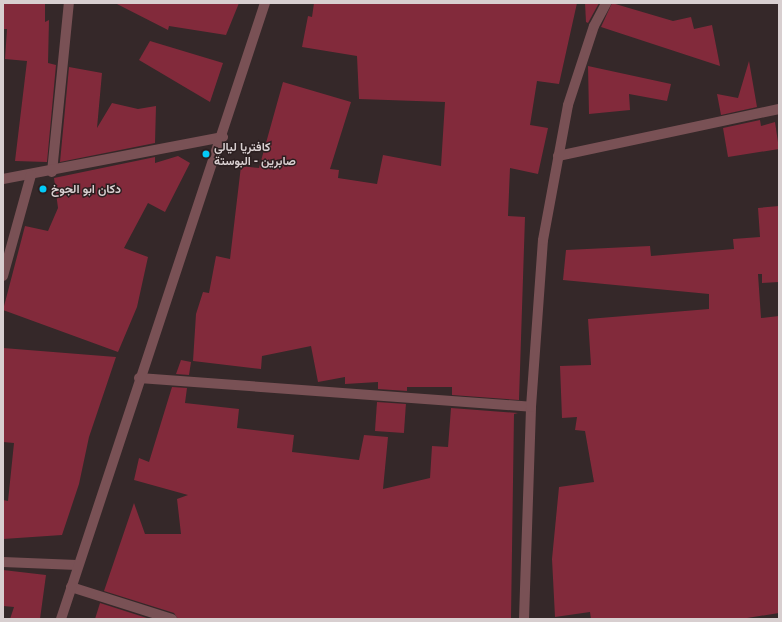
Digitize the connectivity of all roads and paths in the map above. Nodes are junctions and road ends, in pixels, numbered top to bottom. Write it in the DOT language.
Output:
graph roads {
  1 [pos="69,3"];
  2 [pos="266,3"];
  3 [pos="606,3"];
  4 [pos="779,109"];
  5 [pos="223,137"];
  6 [pos="558,156"];
  7 [pos="52,172"];
  8 [pos="32,175"];
  9 [pos="3,179"];
  10 [pos="3,276"];
  11 [pos="139,378"];
  12 [pos="531,407"];
  13 [pos="3,562"];
  14 [pos="77,566"];
  15 [pos="71,587"];
  16 [pos="61,619"];
  17 [pos="172,619"];
  18 [pos="524,619"];
  1 -- 7 [label="street"];
  2 -- 5 [label="street"];
  3 -- 6 [label="street"];
  4 -- 6 [label="street"];
  5 -- 7 [label="street"];
  5 -- 11 [label="street"];
  6 -- 12 [label="street"];
  7 -- 8 [label="street"];
  8 -- 9 [label="street"];
  8 -- 10 [label="street"];
  11 -- 12 [label="street"];
  11 -- 14 [label="street"];
  12 -- 18 [label="street"];
  13 -- 14 [label="street"];
  14 -- 15 [label="street"];
  15 -- 16 [label="street"];
  15 -- 17 [label="street"];
}
